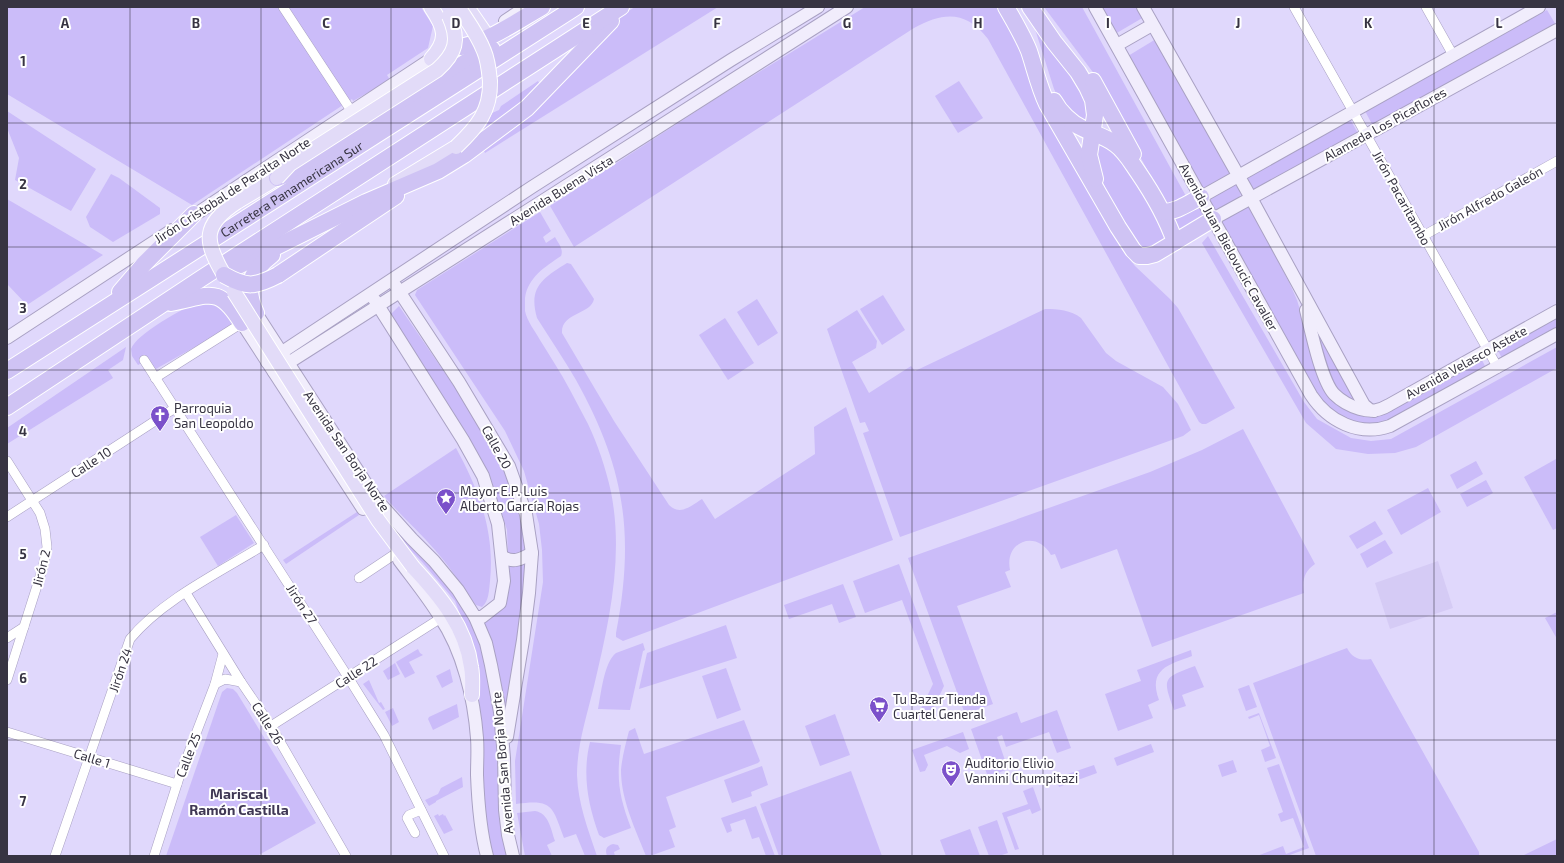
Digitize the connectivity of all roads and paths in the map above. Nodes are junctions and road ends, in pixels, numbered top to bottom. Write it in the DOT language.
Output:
graph roads {
  1 [pos="283,7"];
  2 [pos="431,7"];
  3 [pos="526,7"];
  4 [pos="542,7"];
  5 [pos="576,7"];
  6 [pos="622,7"];
  7 [pos="818,7"];
  8 [pos="847,7"];
  9 [pos="1006,7"];
  10 [pos="1017,7"];
  11 [pos="1030,7"];
  12 [pos="1040,7"];
  13 [pos="1095,7"];
  14 [pos="1143,7"];
  15 [pos="1294,7"];
  16 [pos="1426,7"];
  17 [pos="1539,7"];
  18 [pos="456,9"];
  19 [pos="1152,25"];
  20 [pos="541,28"];
  21 [pos="1557,30"];
  22 [pos="485,33"];
  23 [pos="775,33"];
  24 [pos="1117,45"];
  25 [pos="461,47"];
  26 [pos="783,48"];
  27 [pos="1454,55"];
  28 [pos="431,59"];
  29 [pos="1353,111"];
  30 [pos="352,112"];
  31 [pos="1093,132"];
  32 [pos="1366,135"];
  33 [pos="1557,161"];
  34 [pos="427,175"];
  35 [pos="1238,176"];
  36 [pos="277,178"];
  37 [pos="1201,196"];
  38 [pos="1154,197"];
  39 [pos="1251,198"];
  40 [pos="366,202"];
  41 [pos="1163,212"];
  42 [pos="194,214"];
  43 [pos="1214,219"];
  44 [pos="1118,227"];
  45 [pos="1423,236"];
  46 [pos="294,238"];
  47 [pos="1174,242"];
  48 [pos="224,275"];
  49 [pos="202,278"];
  50 [pos="391,279"];
  51 [pos="1301,291"];
  52 [pos="399,292"];
  53 [pos="370,293"];
  54 [pos="110,304"];
  55 [pos="163,304"];
  56 [pos="378,306"];
  57 [pos="1557,311"];
  58 [pos="256,313"];
  59 [pos="242,323"];
  60 [pos="1557,334"];
  61 [pos="7,338"];
  62 [pos="1488,349"];
  63 [pos="281,353"];
  64 [pos="144,360"];
  65 [pos="267,362"];
  66 [pos="288,363"];
  67 [pos="1498,368"];
  68 [pos="7,371"];
  69 [pos="274,372"];
  70 [pos="156,378"];
  71 [pos="7,407"];
  72 [pos="175,408"];
  73 [pos="1374,411"];
  74 [pos="1402,420"];
  75 [pos="7,462"];
  76 [pos="32,501"];
  77 [pos="7,517"];
  78 [pos="264,545"];
  79 [pos="532,553"];
  80 [pos="395,554"];
  81 [pos="502,556"];
  82 [pos="360,578"];
  83 [pos="186,593"];
  84 [pos="475,617"];
  85 [pos="441,618"];
  86 [pos="24,627"];
  87 [pos="7,638"];
  88 [pos="223,654"];
  89 [pos="7,665"];
  90 [pos="348,677"];
  91 [pos="8,678"];
  92 [pos="241,682"];
  93 [pos="215,684"];
  94 [pos="472,695"];
  95 [pos="271,726"];
  96 [pos="7,732"];
  97 [pos="90,757"];
  98 [pos="504,758"];
  99 [pos="477,775"];
  100 [pos="177,784"];
  101 [pos="421,810"];
  102 [pos="415,833"];
  103 [pos="55,856"];
  104 [pos="154,856"];
  105 [pos="346,856"];
  106 [pos="444,856"];
  107 [pos="480,856"];
  108 [pos="487,856"];
  109 [pos="513,856"];
  1 -- 30 [label="street"];
  2 -- 28 [label="main road"];
  3 -- 22 [label="main road, Jirón Cristobal de Peralta Norte"];
  4 -- 25 [label="highway"];
  5 -- 20 [label="highway, Carretera Panamericana Sur"];
  6 -- 34 [label="highway"];
  6 -- 49 [label="highway, Carretera Panamericana Sur"];
  7 -- 23 [label="main road, Avenida Buena Vista"];
  8 -- 26 [label="main road, Avenida Buena Vista"];
  9 -- 44 [label="highway"];
  10 -- 31 [label="highway"];
  11 -- 31 [label="highway"];
  12 -- 38 [label="highway"];
  13 -- 24 [label="main road, Avenida Juan Bielovucic Cavalier"];
  14 -- 19 [label="main road"];
  15 -- 29 [label="street, Jirón Pacaritambo"];
  16 -- 27 [label="street"];
  17 -- 27 [label="main road, Alameda Los Picaflores"];
  18 -- 22 [label="main road"];
  18 -- 36 [label="main road, bridge"];
  18 -- 40 [label="main road, bridge"];
  19 -- 24 [label="main road"];
  19 -- 35 [label="main road"];
  20 -- 36 [label="highway"];
  20 -- 54 [label="highway, Carretera Panamericana Sur"];
  21 -- 32 [label="main road, Alameda Los Picaflores"];
  22 -- 25 [label="main road, Jirón Cristobal de Peralta Norte"];
  23 -- 26 [label="main road"];
  23 -- 50 [label="main road, Avenida Buena Vista"];
  24 -- 37 [label="main road, Avenida Juan Bielovucic Cavalier"];
  25 -- 28 [label="main road, Jirón Cristobal de Peralta Norte"];
  26 -- 52 [label="main road, Avenida Buena Vista"];
  27 -- 29 [label="main road, Alameda Los Picaflores"];
  28 -- 30 [label="main road, Jirón Cristobal de Peralta Norte"];
  29 -- 32 [label="street, Jirón Pacaritambo"];
  29 -- 35 [label="main road, Alameda Los Picaflores"];
  30 -- 42 [label="main road, Jirón Cristobal de Peralta Norte"];
  31 -- 38 [label="highway"];
  31 -- 44 [label="highway"];
  32 -- 39 [label="main road, Alameda Los Picaflores"];
  32 -- 45 [label="street, Jirón Pacaritambo"];
  33 -- 45 [label="street, Jirón Alfredo Galeón"];
  34 -- 40 [label="highway"];
  34 -- 48 [label="highway, bridge"];
  35 -- 37 [label="main road, Alameda Los Picaflores"];
  35 -- 39 [label="main road"];
  36 -- 48 [label="main road, bridge"];
  37 -- 41 [label="highway"];
  37 -- 43 [label="main road, Avenida Juan Bielovucic Cavalier"];
  38 -- 41 [label="highway"];
  39 -- 43 [label="main road, Alameda Los Picaflores"];
  39 -- 51 [label="main road"];
  40 -- 46 [label="highway"];
  41 -- 47 [label="highway"];
  42 -- 54 [label="highway"];
  42 -- 61 [label="main road, Jirón Cristobal de Peralta Norte"];
  43 -- 47 [label="highway"];
  43 -- 74 [label="main road, Avenida Juan Bielovucic Cavalier"];
  44 -- 47 [label="highway"];
  45 -- 62 [label="street, Jirón Pacaritambo"];
  46 -- 49 [label="highway"];
  46 -- 58 [label="highway"];
  48 -- 94 [label="main road, bridge"];
  49 -- 55 [label="highway, Carretera Panamericana Sur"];
  50 -- 52 [label="main road, Calle 20"];
  50 -- 53 [label="main road, Avenida Buena Vista"];
  51 -- 73 [label="main road"];
  51 -- 73 [label="main road"];
  52 -- 56 [label="main road, Avenida Buena Vista"];
  52 -- 79 [label="main road, Calle 20"];
  53 -- 56 [label="main road, Calle 20"];
  53 -- 63 [label="main road, Avenida Buena Vista"];
  54 -- 68 [label="highway, Carretera Panamericana Sur"];
  55 -- 59 [label="highway"];
  55 -- 71 [label="highway, Carretera Panamericana Sur"];
  56 -- 66 [label="main road, Avenida Buena Vista"];
  56 -- 81 [label="main road, Calle 20"];
  57 -- 62 [label="main road, Avenida Velasco Astete"];
  58 -- 63 [label="main road, Avenida San Borja Norte"];
  59 -- 65 [label="main road, Avenida San Borja Norte"];
  59 -- 70 [label="street"];
  60 -- 67 [label="main road, Avenida Velasco Astete"];
  62 -- 67 [label="street, Jirón Pacaritambo"];
  62 -- 73 [label="main road, Avenida Velasco Astete"];
  63 -- 65 [label="main road, Avenida Buena Vista"];
  63 -- 66 [label="main road, Avenida San Borja Norte"];
  64 -- 70 [label="street, Jirón 27"];
  65 -- 69 [label="main road, Avenida San Borja Norte"];
  66 -- 69 [label="main road, Avenida Buena Vista"];
  66 -- 84 [label="main road, Avenida San Borja Norte"];
  67 -- 74 [label="main road, Avenida Velasco Astete"];
  69 -- 80 [label="main road, Avenida San Borja Norte"];
  70 -- 72 [label="street, Jirón 27"];
  72 -- 76 [label="street, Calle 10"];
  72 -- 78 [label="street, Jirón 27"];
  75 -- 76 [label="street, Jirón 2"];
  76 -- 77 [label="street, Calle 10"];
  76 -- 86 [label="street, Jirón 2"];
  78 -- 83 [label="street, Jirón 24"];
  78 -- 90 [label="street, Jirón 27"];
  79 -- 81 [label="main road"];
  79 -- 98 [label="main road, Calle 20"];
  80 -- 82 [label="street"];
  80 -- 85 [label="main road, Avenida San Borja Norte"];
  81 -- 84 [label="main road, Calle 20"];
  83 -- 88 [label="street, Calle 26"];
  83 -- 97 [label="street, Jirón 24"];
  84 -- 98 [label="main road, Avenida San Borja Norte"];
  85 -- 90 [label="street, Calle 22"];
  85 -- 94 [label="main road, Avenida San Borja Norte"];
  86 -- 87 [label="street"];
  86 -- 91 [label="street, Jirón 2"];
  88 -- 92 [label="street, Calle 26"];
  88 -- 93 [label="street, Calle 25"];
  89 -- 91 [label="street"];
  90 -- 95 [label="street, Calle 22"];
  90 -- 101 [label="street, Jirón 27"];
  92 -- 93 [label="street"];
  92 -- 95 [label="street, Calle 26"];
  93 -- 100 [label="street, Calle 25"];
  94 -- 99 [label="main road, Avenida San Borja Norte"];
  95 -- 105 [label="street, Calle 26"];
  96 -- 97 [label="street, Calle 1"];
  97 -- 100 [label="street, Calle 1"];
  97 -- 103 [label="street, Jirón 24"];
  98 -- 109 [label="main road, Avenida San Borja Norte"];
  99 -- 107 [label="main road"];
  99 -- 108 [label="main road, Avenida San Borja Norte"];
  100 -- 104 [label="street, Calle 25"];
  101 -- 102 [label="street"];
  101 -- 106 [label="street, Jirón 27"];
}
